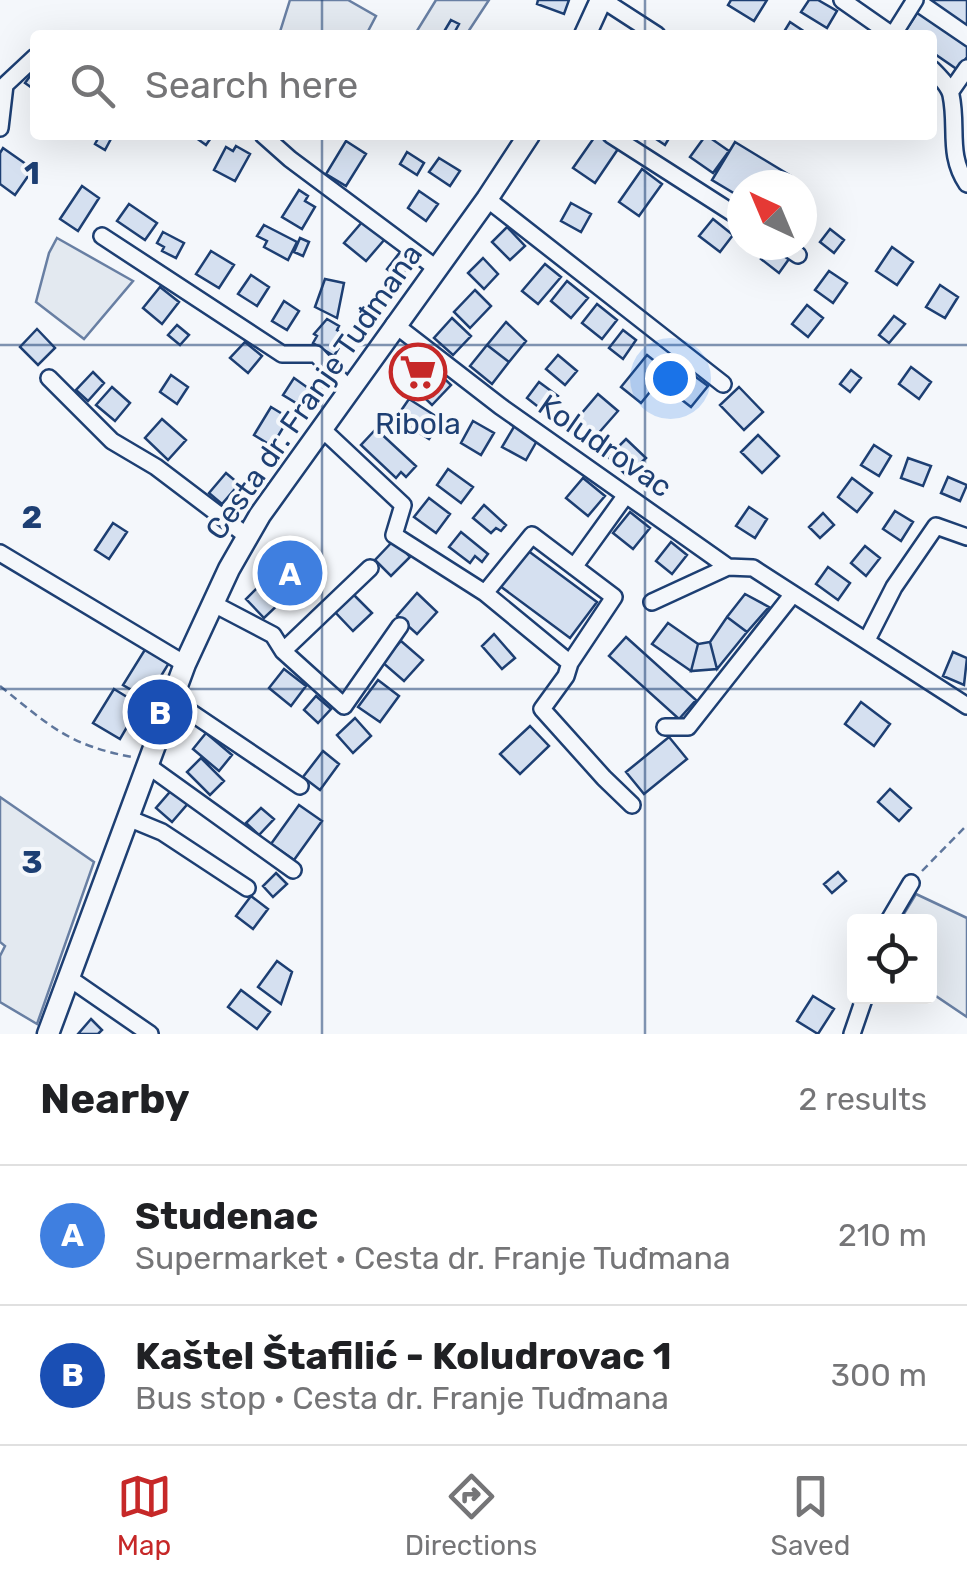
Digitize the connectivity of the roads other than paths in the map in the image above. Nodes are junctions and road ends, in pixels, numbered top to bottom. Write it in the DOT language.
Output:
graph roads {
  1 [pos="602,0"];
  2 [pos="842,0"];
  3 [pos="915,0"];
  4 [pos="587,30"];
  5 [pos="648,30"];
  6 [pos="885,30"];
  7 [pos="895,30"];
  8 [pos="30,62"];
  9 [pos="967,68"];
  10 [pos="937,75"];
  11 [pos="951,91"];
  12 [pos="0,128"];
  13 [pos="269,140"];
  14 [pos="526,140"];
  15 [pos="620,140"];
  16 [pos="967,184"];
  17 [pos="487,200"];
  18 [pos="727,209"];
  19 [pos="102,236"];
  20 [pos="436,268"];
  21 [pos="394,324"];
  22 [pos="49,378"];
  23 [pos="723,384"];
  24 [pos="349,389"];
  25 [pos="322,429"];
  26 [pos="626,495"];
  27 [pos="247,536"];
  28 [pos="967,537"];
  29 [pos="0,553"];
  30 [pos="574,566"];
  31 [pos="728,567"];
  32 [pos="370,568"];
  33 [pos="485,593"];
  34 [pos="793,594"];
  35 [pos="652,602"];
  36 [pos="212,603"];
  37 [pos="400,626"];
  38 [pos="867,640"];
  39 [pos="284,651"];
  40 [pos="570,662"];
  41 [pos="185,664"];
  42 [pos="171,698"];
  43 [pos="967,706"];
  44 [pos="665,727"];
  45 [pos="148,762"];
  46 [pos="300,786"];
  47 [pos="632,804"];
  48 [pos="128,818"];
  49 [pos="294,870"];
  50 [pos="911,883"];
  51 [pos="247,888"];
  52 [pos="893,914"];
  53 [pos="68,978"];
  54 [pos="862,1004"];
  55 [pos="48,1034"];
  56 [pos="150,1034"];
  57 [pos="852,1034"];
  1 -- 4 [label="main road"];
  1 -- 5 [label="street"];
  2 -- 6 [label="street"];
  3 -- 7 [label="street"];
  8 -- 12 [label="street"];
  9 -- 11 [label="street"];
  10 -- 11 [label="street"];
  11 -- 16 [label="street"];
  13 -- 20 [label="street"];
  14 -- 17 [label="main road, Cesta dr. Franje Tuđmana"];
  15 -- 18 [label="street"];
  17 -- 20 [label="main road, Cesta dr. Franje Tuđmana"];
  17 -- 23 [label="street"];
  19 -- 24 [label="street"];
  20 -- 21 [label="main road, Cesta dr. Franje Tuđmana"];
  21 -- 24 [label="main road, Cesta dr. Franje Tuđmana"];
  21 -- 26 [label="street, Koludrovac"];
  22 -- 27 [label="street"];
  24 -- 25 [label="main road, Cesta dr. Franje Tuđmana"];
  25 -- 27 [label="main road, Cesta dr. Franje Tuđmana"];
  25 -- 33 [label="street"];
  26 -- 30 [label="street"];
  26 -- 31 [label="street, Koludrovac"];
  27 -- 36 [label="main road, Cesta dr. Franje Tuđmana"];
  28 -- 38 [label="street"];
  29 -- 41 [label="street"];
  30 -- 33 [label="street"];
  30 -- 40 [label="street"];
  31 -- 34 [label="street, Koludrovac"];
  31 -- 35 [label="street"];
  32 -- 39 [label="street"];
  33 -- 40 [label="street"];
  34 -- 38 [label="street, Koludrovac"];
  34 -- 44 [label="street"];
  36 -- 39 [label="street"];
  36 -- 41 [label="main road, Cesta dr. Franje Tuđmana"];
  37 -- 39 [label="street"];
  38 -- 43 [label="street, Koludrovac"];
  40 -- 47 [label="street"];
  41 -- 42 [label="main road, Cesta dr. Franje Tuđmana"];
  42 -- 45 [label="main road, Cesta dr. Franje Tuđmana"];
  42 -- 46 [label="street"];
  45 -- 48 [label="main road, Cesta dr. Franje Tuđmana"];
  45 -- 49 [label="street"];
  48 -- 51 [label="street"];
  48 -- 53 [label="main road, Cesta dr. Franje Tuđmana"];
  50 -- 52 [label="street"];
  53 -- 55 [label="main road, Cesta dr. Franje Tuđmana"];
  53 -- 56 [label="street"];
  54 -- 57 [label="street"];
}
